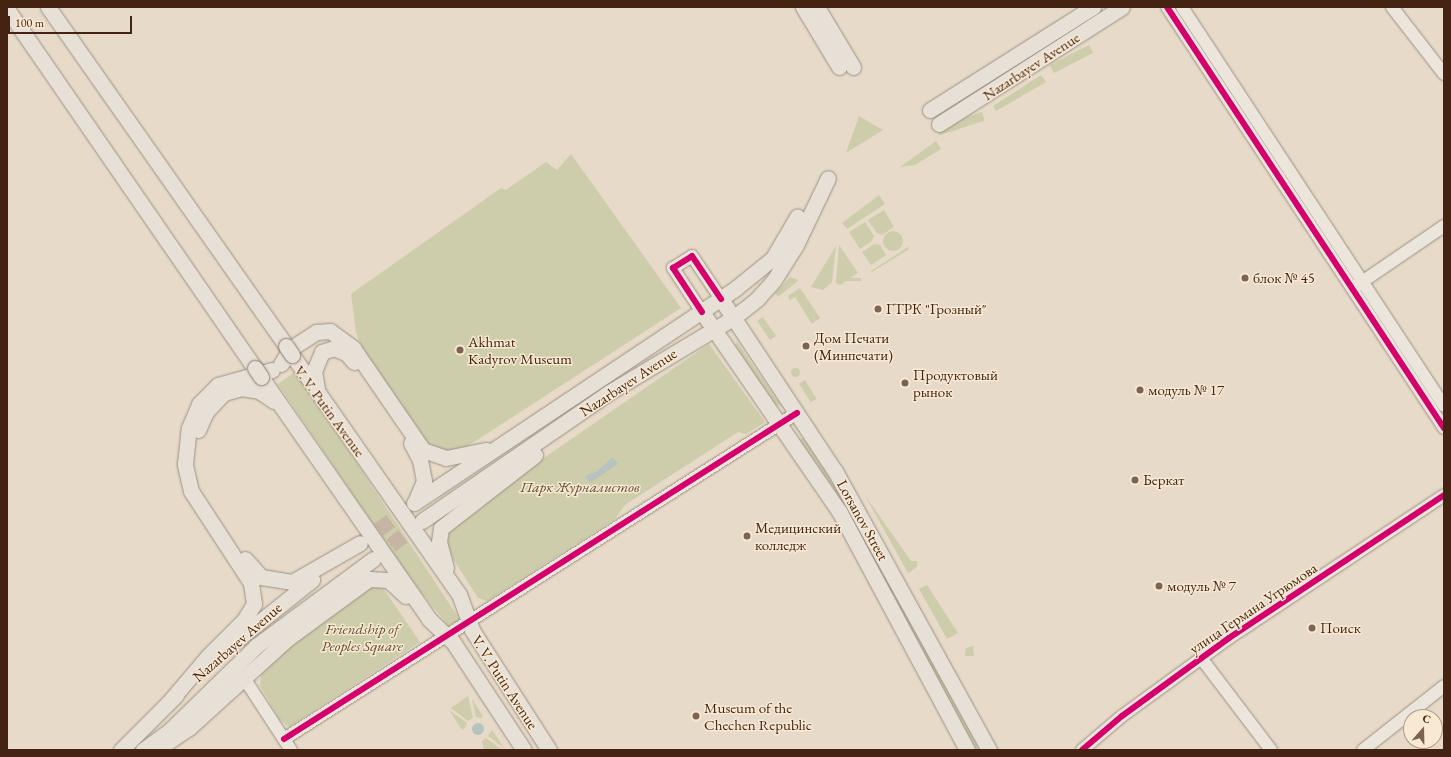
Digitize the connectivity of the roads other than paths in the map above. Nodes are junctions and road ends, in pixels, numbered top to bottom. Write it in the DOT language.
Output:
graph roads {
  1 [pos="48,7"];
  2 [pos="803,7"];
  3 [pos="817,7"];
  4 [pos="1093,7"];
  5 [pos="1122,7"];
  6 [pos="1167,7"];
  7 [pos="1182,7"];
  8 [pos="1392,7"];
  9 [pos="7,9"];
  10 [pos="1444,74"];
  11 [pos="930,110"];
  12 [pos="939,124"];
  13 [pos="828,178"];
  14 [pos="803,218"];
  15 [pos="1444,226"];
  16 [pos="1362,282"];
  17 [pos="1352,288"];
  18 [pos="721,299"];
  19 [pos="702,312"];
  20 [pos="733,318"];
  21 [pos="714,327"];
  22 [pos="276,366"];
  23 [pos="623,384"];
  24 [pos="318,393"];
  25 [pos="1444,406"];
  26 [pos="282,407"];
  27 [pos="796,412"];
  28 [pos="781,422"];
  29 [pos="1444,428"];
  30 [pos="497,447"];
  31 [pos="1444,495"];
  32 [pos="422,521"];
  33 [pos="373,559"];
  34 [pos="449,580"];
  35 [pos="429,618"];
  36 [pos="468,619"];
  37 [pos="445,635"];
  38 [pos="1201,658"];
  39 [pos="244,678"];
  40 [pos="1444,686"];
  41 [pos="169,702"];
  42 [pos="284,739"];
  43 [pos="121,750"];
  44 [pos="143,750"];
  45 [pos="156,750"];
  46 [pos="291,750"];
  47 [pos="524,750"];
  48 [pos="549,750"];
  49 [pos="967,750"];
  50 [pos="989,750"];
  51 [pos="1082,750"];
  52 [pos="1271,750"];
  53 [pos="1363,750"];
  1 -- 22 [label="main road"];
  2 -- 3 [label="main road"];
  4 -- 11 [label="main road, Nazarbayev Avenue"];
  5 -- 12 [label="main road, Nazarbayev Avenue"];
  6 -- 17 [label="street"];
  7 -- 16 [label="street"];
  8 -- 10 [label="street"];
  9 -- 22 [label="main road"];
  13 -- 14 [label="main road"];
  14 -- 18 [label="main road, Nazarbayev Avenue"];
  14 -- 20 [label="main road, Nazarbayev Avenue"];
  15 -- 16 [label="street"];
  16 -- 17 [label="street"];
  16 -- 25 [label="street"];
  17 -- 29 [label="street"];
  18 -- 19 [label="main road, Nazarbayev Avenue"];
  18 -- 19 [label="street"];
  18 -- 20 [label="main road, Lorsanov Street"];
  19 -- 21 [label="main road, Lorsanov Street"];
  19 -- 30 [label="main road, Nazarbayev Avenue"];
  20 -- 21 [label="main road, Nazarbayev Avenue"];
  20 -- 27 [label="main road, Lorsanov Street"];
  21 -- 23 [label="main road, Nazarbayev Avenue"];
  21 -- 28 [label="main road, Lorsanov Street"];
  22 -- 24 [label="main road, V. V. Putin Avenue"];
  22 -- 26 [label="main road, V. V. Putin Avenue"];
  22 -- 30 [label="main road"];
  22 -- 41 [label="main road"];
  23 -- 32 [label="main road, Nazarbayev Avenue"];
  23 -- 34 [label="main road"];
  24 -- 30 [label="main road, Nazarbayev Avenue"];
  24 -- 34 [label="main road, V. V. Putin Avenue"];
  26 -- 35 [label="main road, V. V. Putin Avenue"];
  26 -- 41 [label="main road, Nazarbayev Avenue"];
  27 -- 28 [label="street"];
  27 -- 50 [label="main road, Lorsanov Street"];
  28 -- 36 [label="street"];
  28 -- 49 [label="main road, Lorsanov Street"];
  31 -- 38 [label="street, улица Германа Угрюмова"];
  33 -- 44 [label="main road, Nazarbayev Avenue"];
  34 -- 36 [label="main road, V. V. Putin Avenue"];
  35 -- 37 [label="main road, V. V. Putin Avenue"];
  35 -- 39 [label="main road"];
  36 -- 37 [label="street"];
  36 -- 48 [label="main road, V. V. Putin Avenue"];
  37 -- 42 [label="street"];
  37 -- 47 [label="main road, V. V. Putin Avenue"];
  38 -- 51 [label="street, улица Германа Угрюмова"];
  38 -- 52 [label="street"];
  39 -- 42 [label="street"];
  39 -- 45 [label="main road"];
  40 -- 53 [label="street"];
  41 -- 43 [label="main road, Nazarbayev Avenue"];
  42 -- 46 [label="street"];
}
